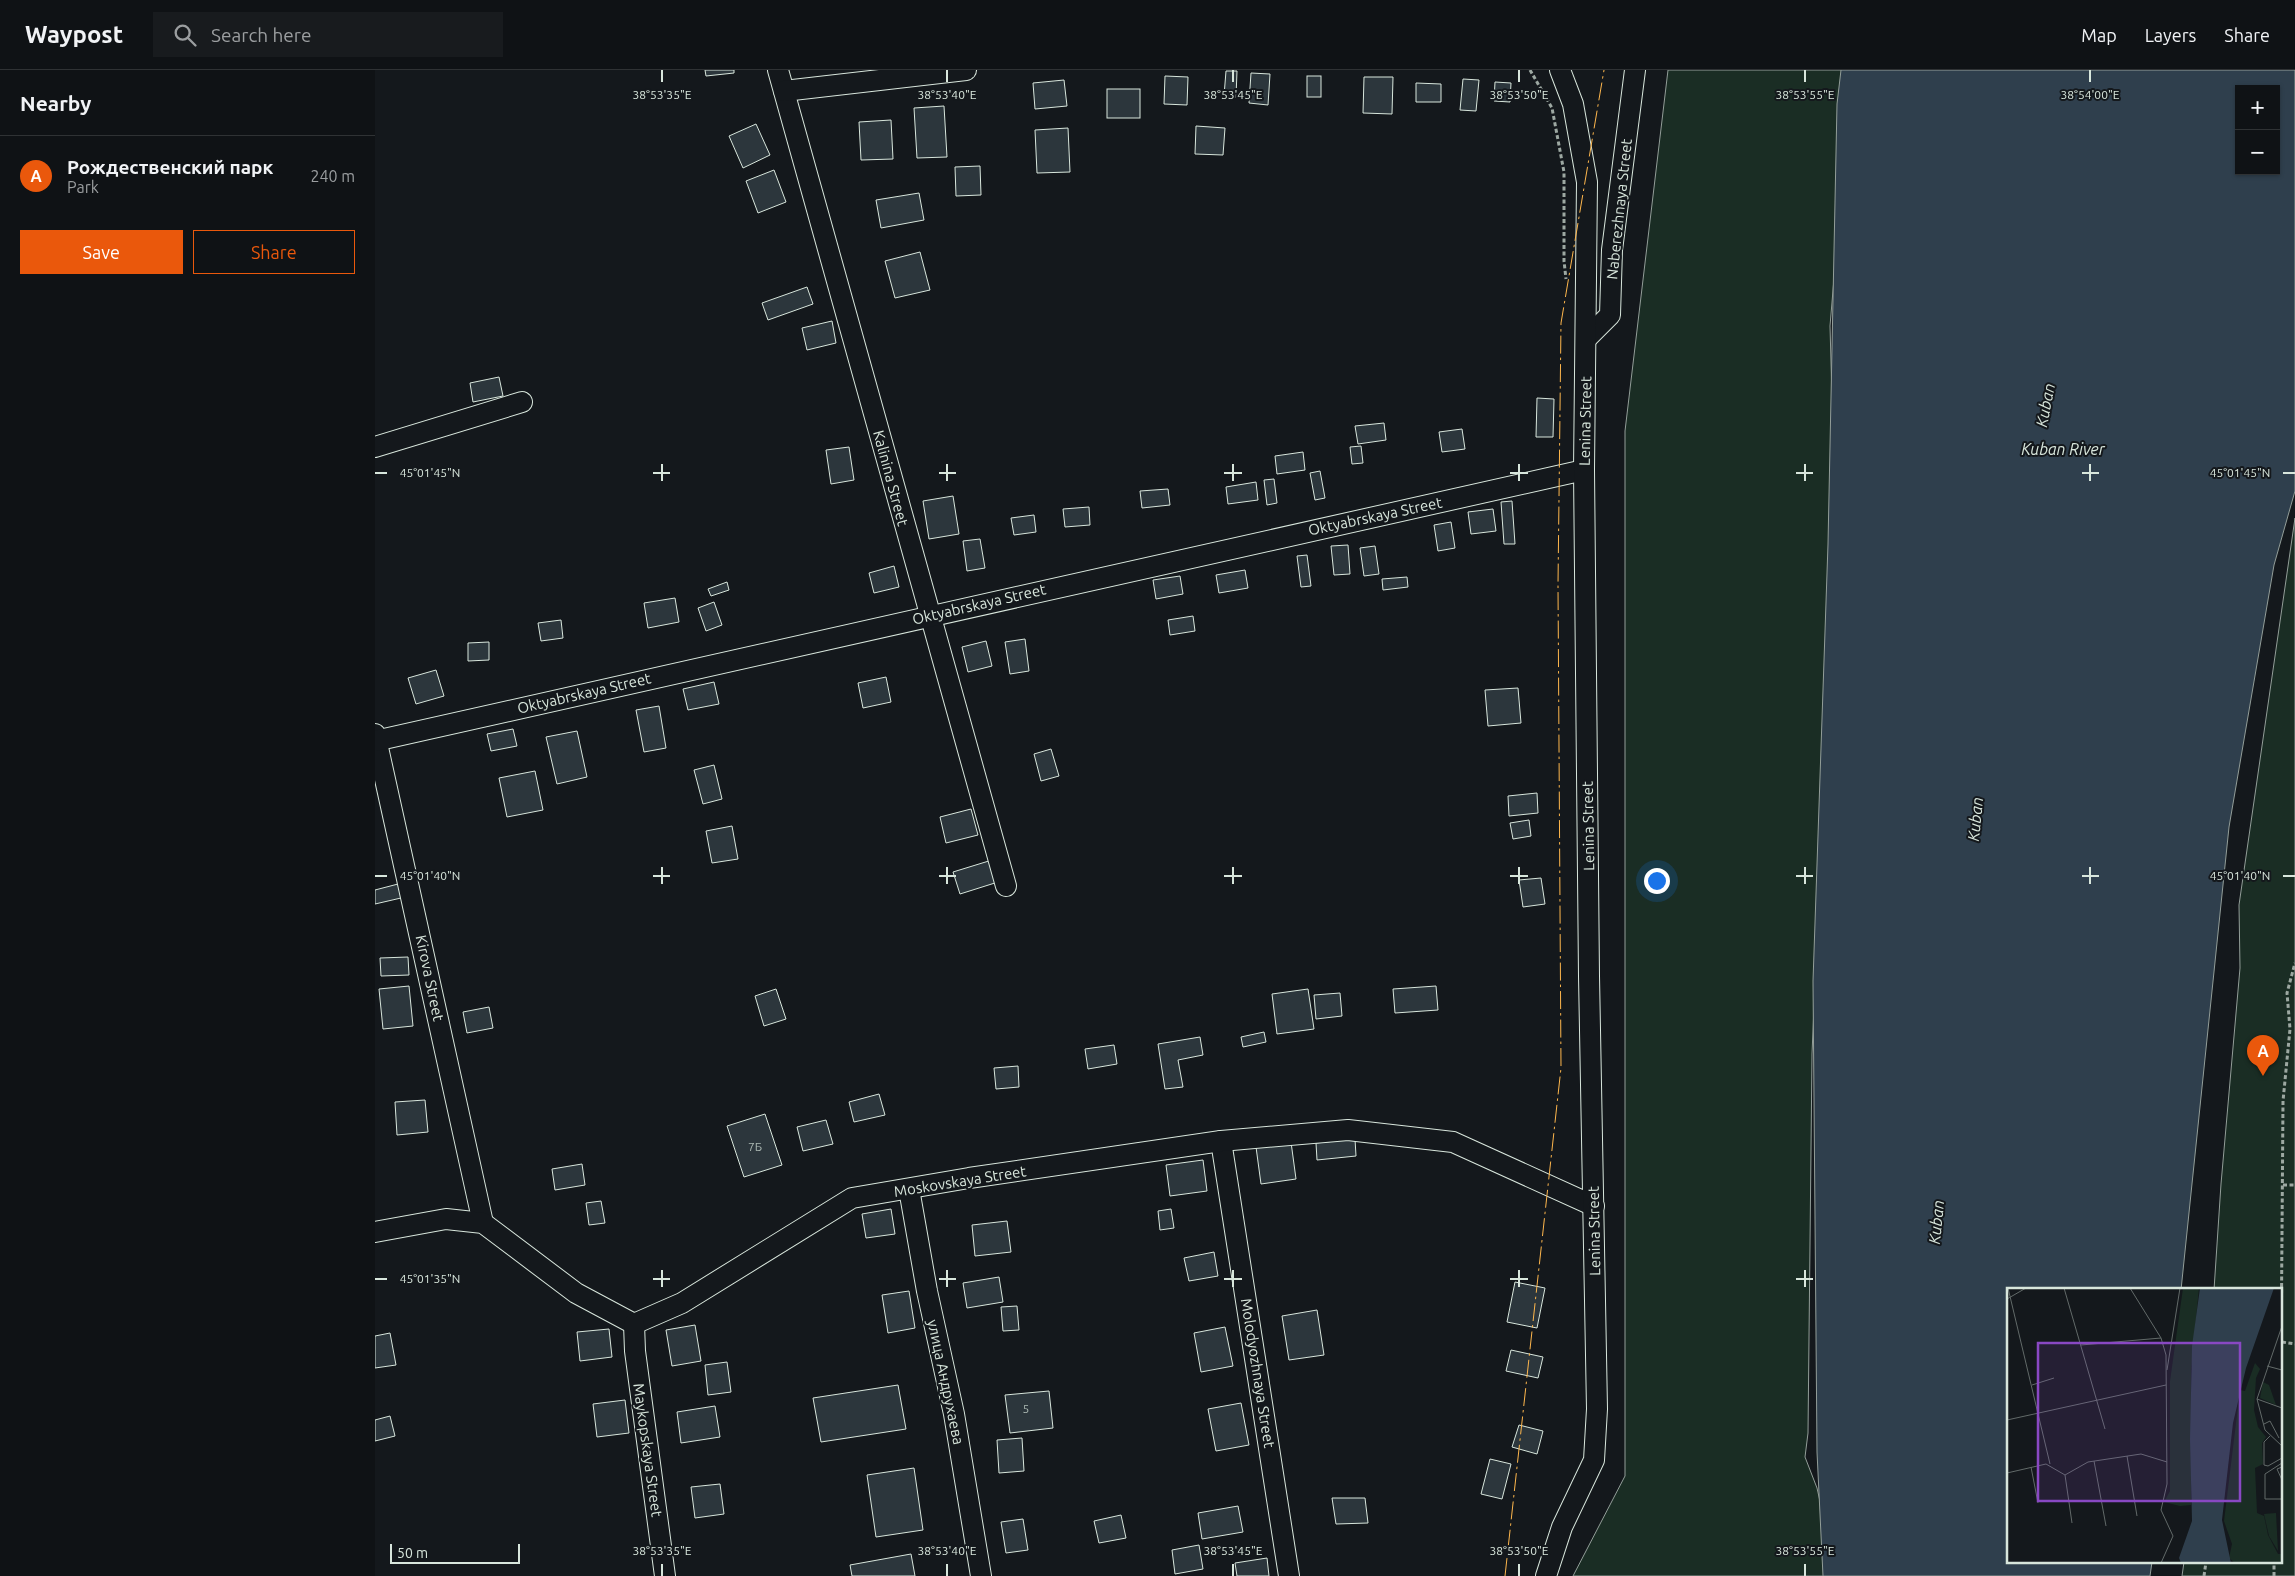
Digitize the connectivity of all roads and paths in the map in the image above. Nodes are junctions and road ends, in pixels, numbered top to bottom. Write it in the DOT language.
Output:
graph roads {
  1 [pos="777,70"];
  2 [pos="966,70"];
  3 [pos="1530,70"];
  4 [pos="1560,70"];
  5 [pos="1635,70"];
  6 [pos="784,91"];
  7 [pos="1566,280"];
  8 [pos="1586,339"];
  9 [pos="522,402"];
  10 [pos="375,447"];
  11 [pos="1584,470"];
  12 [pos="929,615"];
  13 [pos="375,738"];
  14 [pos="1006,886"];
  15 [pos="2295,963"];
  16 [pos="1221,1141"];
  17 [pos="2283,1185"];
  18 [pos="2295,1185"];
  19 [pos="909,1189"];
  20 [pos="1594,1206"];
  21 [pos="483,1223"];
  22 [pos="375,1232"];
  23 [pos="2282,1288"];
  24 [pos="634,1324"];
  25 [pos="665,1576"];
  26 [pos="981,1576"];
  27 [pos="1289,1576"];
  28 [pos="1546,1576"];
  1 -- 6 [label="street, Kalinina Street"];
  2 -- 6 [label="street"];
  3 -- 7 [label="path"];
  4 -- 8 [label="street, Lenina Street"];
  5 -- 8 [label="street, Naberezhnaya Street"];
  6 -- 12 [label="street, Kalinina Street"];
  8 -- 11 [label="street, Lenina Street"];
  9 -- 10 [label="street"];
  11 -- 12 [label="street, Oktyabrskaya Street"];
  11 -- 20 [label="street, Lenina Street"];
  12 -- 13 [label="street, Oktyabrskaya Street"];
  12 -- 14 [label="street, Kalinina Street"];
  13 -- 21 [label="street, Kirova Street"];
  15 -- 17 [label="path"];
  16 -- 19 [label="street, Moskovskaya Street"];
  16 -- 20 [label="street, Moskovskaya Street"];
  16 -- 27 [label="street, Molodyozhnaya Street"];
  17 -- 18 [label="path"];
  17 -- 23 [label="path"];
  19 -- 24 [label="street, Moskovskaya Street"];
  19 -- 26 [label="street, улица Андрухаева"];
  20 -- 28 [label="street, Lenina Street"];
  21 -- 22 [label="street"];
  21 -- 24 [label="street"];
  24 -- 25 [label="street, Maykopskaya Street"];
}
